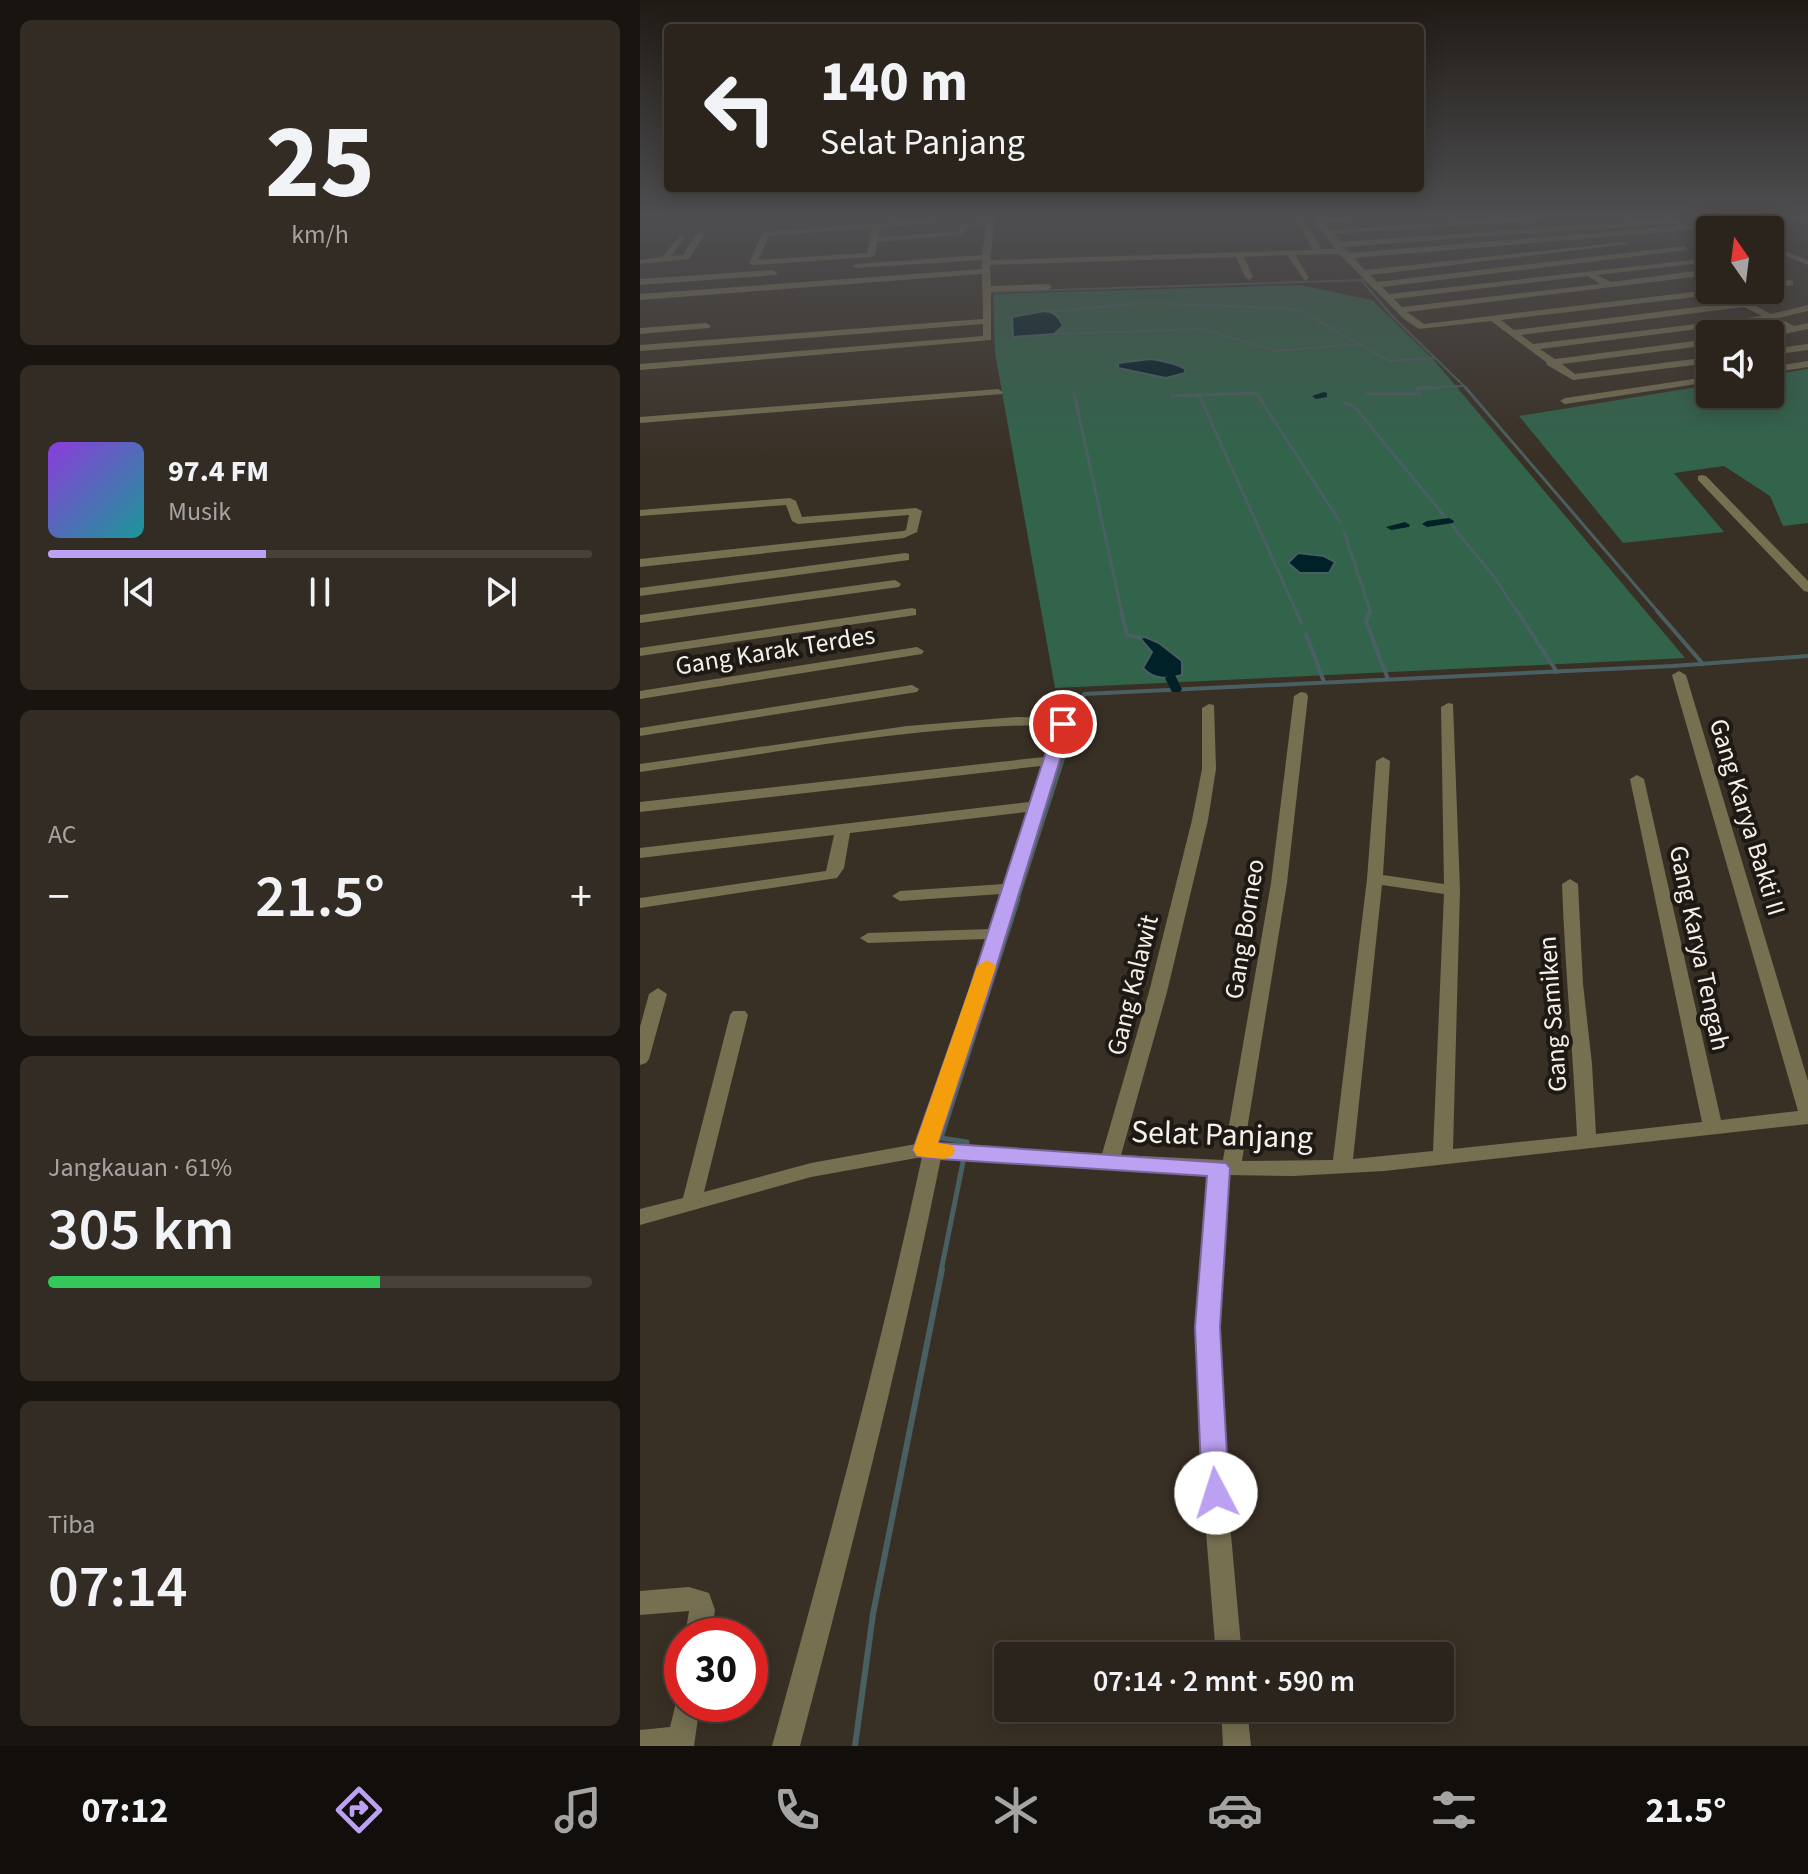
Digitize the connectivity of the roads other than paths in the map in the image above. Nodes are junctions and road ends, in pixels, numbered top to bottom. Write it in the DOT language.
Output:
graph roads {
  1 [pos="986,296"];
  2 [pos="1392,296"];
  3 [pos="1514,296"];
  4 [pos="1679,296"];
  5 [pos="1387,297"];
  6 [pos="1745,304"];
  7 [pos="1596,306"];
  8 [pos="1808,308"];
  9 [pos="1400,310"];
  10 [pos="1766,316"];
  11 [pos="1493,319"];
  12 [pos="1616,320"];
  13 [pos="987,321"];
  14 [pos="706,326"];
  15 [pos="1808,326"];
  16 [pos="1792,330"];
  17 [pos="640,331"];
  18 [pos="1784,331"];
  19 [pos="1512,333"];
  20 [pos="1637,334"];
  21 [pos="1808,338"];
  22 [pos="1696,344"];
  23 [pos="1530,347"];
  24 [pos="1808,347"];
  25 [pos="640,348"];
  26 [pos="1659,348"];
  27 [pos="1784,350"];
  28 [pos="1696,361"];
  29 [pos="1550,363"];
  30 [pos="1681,363"];
  31 [pos="1808,364"];
  32 [pos="640,367"];
  33 [pos="1784,368"];
  34 [pos="1696,372"];
  35 [pos="1696,381"];
  36 [pos="998,392"];
  37 [pos="1565,401"];
  38 [pos="640,420"];
  39 [pos="1702,478"];
  40 [pos="640,513"];
  41 [pos="905,557"];
  42 [pos="640,563"];
  43 [pos="895,584"];
  44 [pos="1808,588"];
  45 [pos="640,592"];
  46 [pos="912,612"];
  47 [pos="640,619"];
  48 [pos="917,651"];
  49 [pos="640,652"];
  50 [pos="1679,675"];
  51 [pos="912,689"];
  52 [pos="640,695"];
  53 [pos="1301,696"];
  54 [pos="1448,707"];
  55 [pos="1209,708"];
  56 [pos="640,732"];
  57 [pos="1050,761"];
  58 [pos="1383,761"];
  59 [pos="640,768"];
  60 [pos="1637,779"];
  61 [pos="1036,806"];
  62 [pos="640,807"];
  63 [pos="843,830"];
  64 [pos="640,853"];
  65 [pos="1375,879"];
  66 [pos="1570,884"];
  67 [pos="1011,888"];
  68 [pos="1452,890"];
  69 [pos="900,896"];
  70 [pos="640,903"];
  71 [pos="996,934"];
  72 [pos="868,938"];
  73 [pos="658,994"];
  74 [pos="739,1015"];
  75 [pos="640,1059"];
  76 [pos="1808,1115"];
  77 [pos="1713,1127"];
  78 [pos="1587,1140"];
  79 [pos="946,1151"];
  80 [pos="1443,1156"];
  81 [pos="1110,1161"];
  82 [pos="1342,1167"];
  83 [pos="1225,1168"];
  84 [pos="691,1204"];
  85 [pos="640,1217"];
  86 [pos="640,1603"];
  87 [pos="701,1618"];
  88 [pos="1228,1642"];
  89 [pos="684,1722"];
  90 [pos="1235,1722"];
  91 [pos="640,1743"];
  92 [pos="680,1743"];
  93 [pos="786,1746"];
  94 [pos="1237,1746"];
  1 -- 13 [label="street"];
  2 -- 5 [label="street"];
  3 -- 9 [label="street"];
  4 -- 7 [label="street"];
  5 -- 9 [label="street"];
  6 -- 10 [label="street"];
  6 -- 12 [label="street"];
  7 -- 11 [label="street"];
  7 -- 12 [label="street"];
  8 -- 10 [label="street"];
  9 -- 11 [label="street"];
  10 -- 16 [label="street"];
  10 -- 20 [label="street"];
  11 -- 19 [label="street"];
  12 -- 19 [label="street"];
  12 -- 20 [label="street"];
  13 -- 25 [label="street"];
  13 -- 32 [label="street"];
  14 -- 17 [label="street"];
  15 -- 16 [label="street"];
  16 -- 18 [label="street"];
  16 -- 21 [label="street"];
  19 -- 23 [label="street"];
  20 -- 23 [label="street"];
  20 -- 26 [label="street"];
  22 -- 26 [label="street"];
  23 -- 29 [label="street"];
  24 -- 27 [label="street"];
  26 -- 29 [label="street"];
  26 -- 30 [label="street"];
  28 -- 30 [label="street"];
  29 -- 30 [label="street"];
  30 -- 34 [label="street"];
  31 -- 33 [label="street"];
  35 -- 37 [label="street"];
  36 -- 38 [label="street"];
  39 -- 44 [label="street"];
  40 -- 42 [label="street"];
  41 -- 45 [label="street"];
  43 -- 47 [label="street"];
  46 -- 49 [label="street"];
  48 -- 52 [label="street, Gang Karak Terdes"];
  50 -- 76 [label="street, Gang Karya Bakti II"];
  51 -- 56 [label="street"];
  53 -- 83 [label="street, Gang Borneo"];
  54 -- 68 [label="street"];
  55 -- 81 [label="street, Gang Kalawit"];
  57 -- 59 [label="street"];
  57 -- 61 [label="street"];
  57 -- 62 [label="street"];
  58 -- 65 [label="street"];
  60 -- 77 [label="street, Gang Karya Tengah"];
  61 -- 63 [label="street"];
  61 -- 67 [label="street"];
  63 -- 64 [label="street"];
  63 -- 70 [label="street"];
  65 -- 68 [label="street"];
  65 -- 82 [label="street"];
  66 -- 78 [label="street, Gang Samiken"];
  67 -- 69 [label="street"];
  67 -- 71 [label="street"];
  68 -- 80 [label="street"];
  71 -- 72 [label="street"];
  71 -- 79 [label="street"];
  73 -- 75 [label="street"];
  74 -- 84 [label="street"];
  76 -- 77 [label="street, Selat Panjang"];
  77 -- 78 [label="street, Selat Panjang"];
  78 -- 80 [label="street, Selat Panjang"];
  79 -- 81 [label="street, Selat Panjang"];
  79 -- 84 [label="street, Selat Panjang"];
  79 -- 93 [label="street"];
  80 -- 82 [label="street, Selat Panjang"];
  81 -- 83 [label="street, Selat Panjang"];
  82 -- 83 [label="street, Selat Panjang"];
  83 -- 88 [label="street, Gang Borneo"];
  84 -- 85 [label="street, Selat Panjang"];
  86 -- 87 [label="street"];
  89 -- 92 [label="street"];
  90 -- 94 [label="street"];
  91 -- 92 [label="street"];
}
